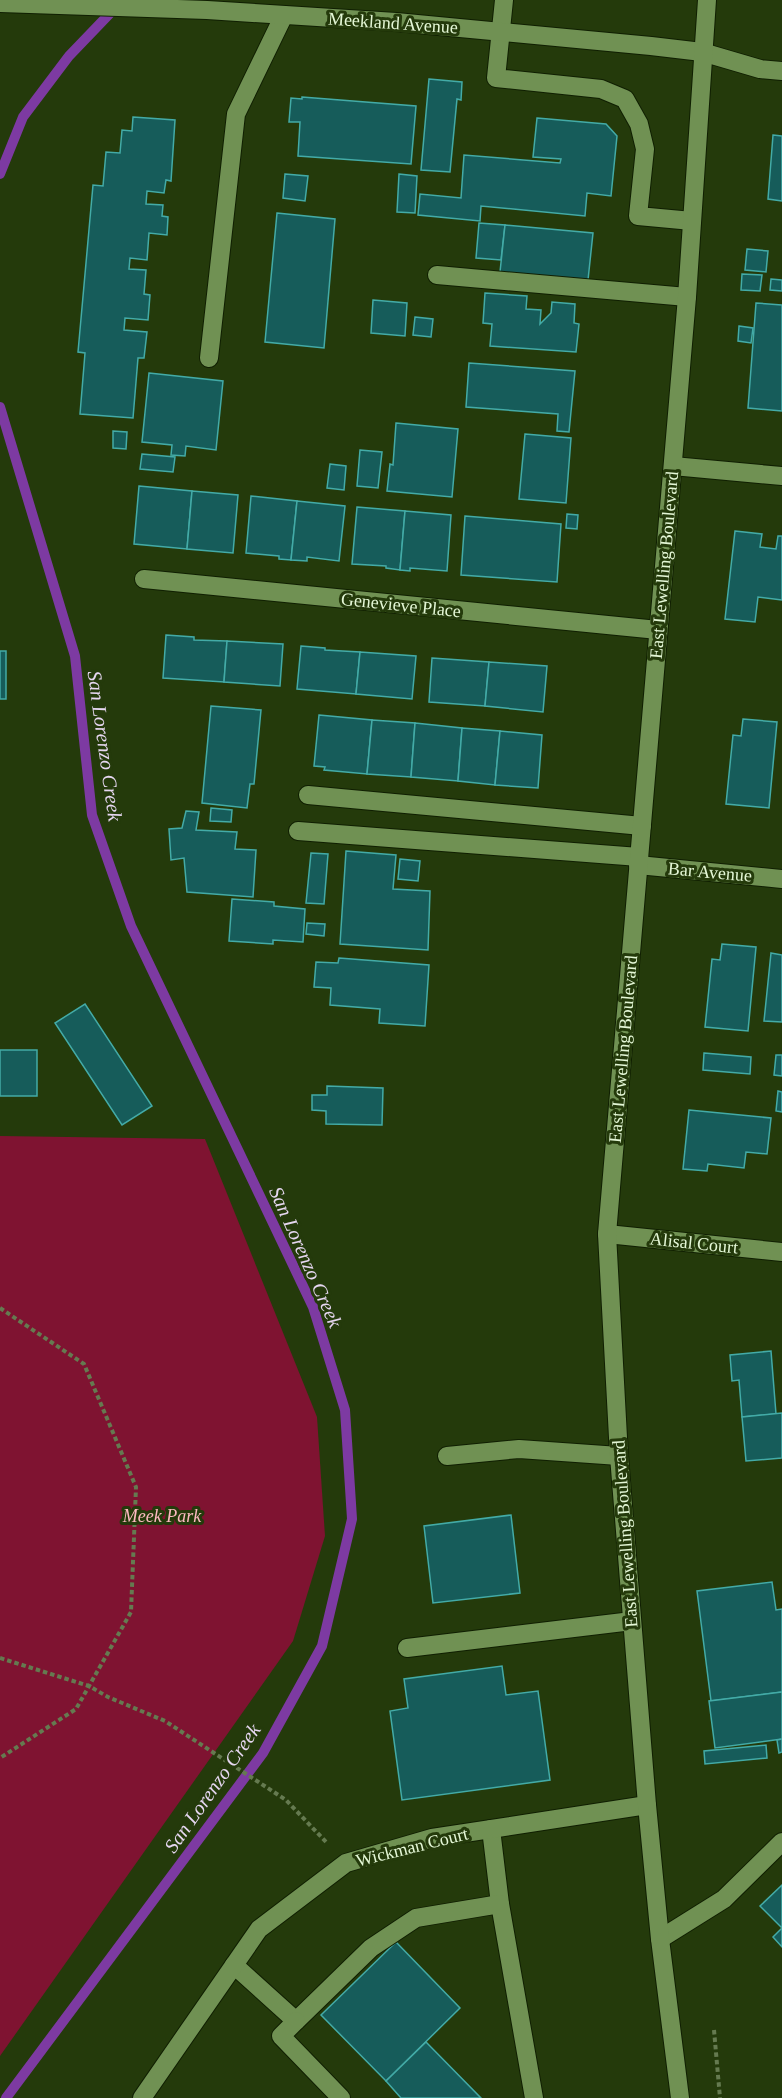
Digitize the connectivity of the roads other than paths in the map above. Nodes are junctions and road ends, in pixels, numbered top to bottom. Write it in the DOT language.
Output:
graph roads {
  1 [pos="504,0"];
  2 [pos="707,0"];
  3 [pos="4,2"];
  4 [pos="284,15"];
  5 [pos="501,32"];
  6 [pos="702,52"];
  7 [pos="782,71"];
  8 [pos="692,221"];
  9 [pos="437,274"];
  10 [pos="687,297"];
  11 [pos="208,358"];
  12 [pos="673,466"];
  13 [pos="782,476"];
  14 [pos="144,579"];
  15 [pos="658,630"];
  16 [pos="308,795"];
  17 [pos="642,826"];
  18 [pos="298,831"];
  19 [pos="638,861"];
  20 [pos="782,879"];
  21 [pos="607,1234"];
  22 [pos="782,1252"];
  23 [pos="447,1456"];
  24 [pos="619,1456"];
  25 [pos="632,1621"];
  26 [pos="407,1648"];
  27 [pos="647,1805"];
  28 [pos="491,1829"];
  29 [pos="782,1842"];
  30 [pos="500,1904"];
  31 [pos="660,1939"];
  32 [pos="234,1965"];
  33 [pos="296,2021"];
  34 [pos="142,2098"];
  35 [pos="341,2098"];
  36 [pos="534,2098"];
  37 [pos="680,2098"];
  1 -- 5 [label="main road"];
  2 -- 6 [label="main road, East Lewelling Boulevard"];
  3 -- 4 [label="main road, Meekland Avenue"];
  4 -- 5 [label="main road, Meekland Avenue"];
  4 -- 11 [label="main road"];
  5 -- 6 [label="main road, Meekland Avenue"];
  5 -- 8 [label="main road"];
  6 -- 7 [label="main road, Meekland Avenue"];
  6 -- 8 [label="main road, East Lewelling Boulevard"];
  8 -- 10 [label="main road, East Lewelling Boulevard"];
  9 -- 10 [label="main road"];
  10 -- 12 [label="main road, East Lewelling Boulevard"];
  12 -- 13 [label="main road"];
  12 -- 15 [label="main road, East Lewelling Boulevard"];
  14 -- 15 [label="main road, Genevieve Place"];
  15 -- 17 [label="main road, East Lewelling Boulevard"];
  16 -- 17 [label="main road"];
  17 -- 19 [label="main road, East Lewelling Boulevard"];
  18 -- 19 [label="main road, Bar Avenue"];
  19 -- 20 [label="main road, Bar Avenue"];
  19 -- 21 [label="main road, East Lewelling Boulevard"];
  21 -- 22 [label="main road, Alisal Court"];
  21 -- 24 [label="main road, East Lewelling Boulevard"];
  23 -- 24 [label="main road"];
  24 -- 25 [label="main road, East Lewelling Boulevard"];
  25 -- 26 [label="main road"];
  25 -- 27 [label="main road, East Lewelling Boulevard"];
  27 -- 28 [label="main road, Wickman Court"];
  27 -- 31 [label="main road, East Lewelling Boulevard"];
  28 -- 30 [label="main road"];
  28 -- 32 [label="main road, Wickman Court"];
  29 -- 31 [label="main road"];
  30 -- 33 [label="main road"];
  30 -- 36 [label="main road"];
  31 -- 37 [label="main road, East Lewelling Boulevard"];
  32 -- 33 [label="main road"];
  32 -- 34 [label="main road, Wickman Court"];
  33 -- 35 [label="main road"];
}
